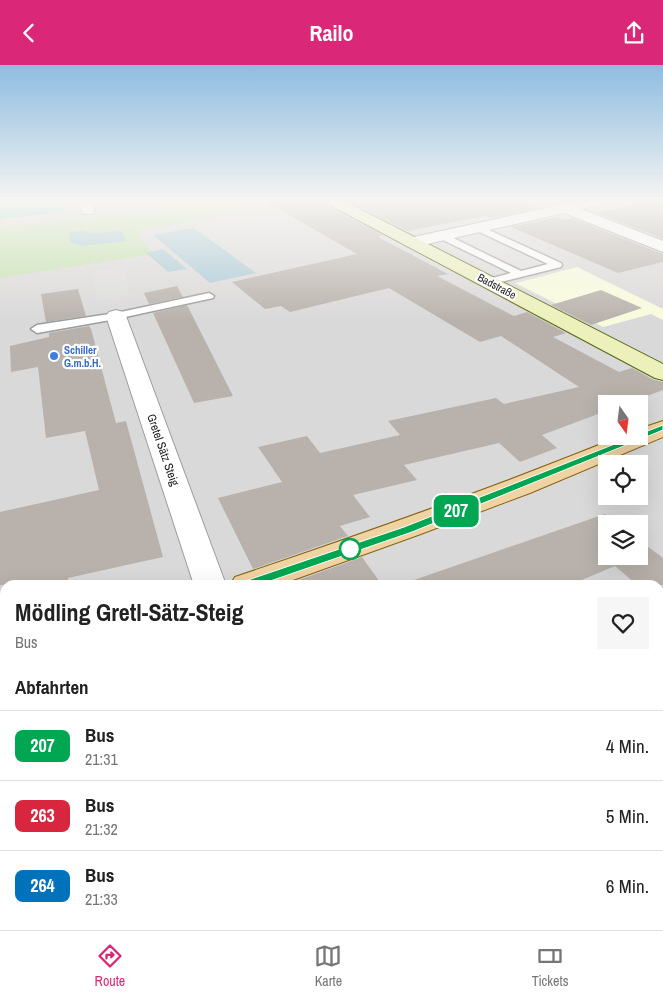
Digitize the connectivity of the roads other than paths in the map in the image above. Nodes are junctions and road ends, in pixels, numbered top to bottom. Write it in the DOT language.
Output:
graph roads {
  1 [pos="411,240"];
  2 [pos="422,240"];
  3 [pos="451,240"];
  4 [pos="503,240"];
  5 [pos="647,240"];
  6 [pos="414,242"];
  7 [pos="663,247"];
  8 [pos="520,274"];
  9 [pos="489,282"];
  10 [pos="209,296"];
  11 [pos="116,316"];
  12 [pos="37,329"];
  13 [pos="663,373"];
  14 [pos="663,428"];
  15 [pos="208,580"];
  16 [pos="260,580"];
  1 -- 6 [label="street, Badstraße"];
  2 -- 6 [label="street"];
  3 -- 8 [label="lane"];
  4 -- 8 [label="lane"];
  5 -- 7 [label="street"];
  6 -- 9 [label="street, Badstraße"];
  8 -- 9 [label="lane"];
  9 -- 13 [label="street, Badstraße"];
  10 -- 11 [label="lane"];
  11 -- 12 [label="lane"];
  11 -- 15 [label="street, Gretel Sätz Steig"];
  14 -- 16 [label="main road"];
}
